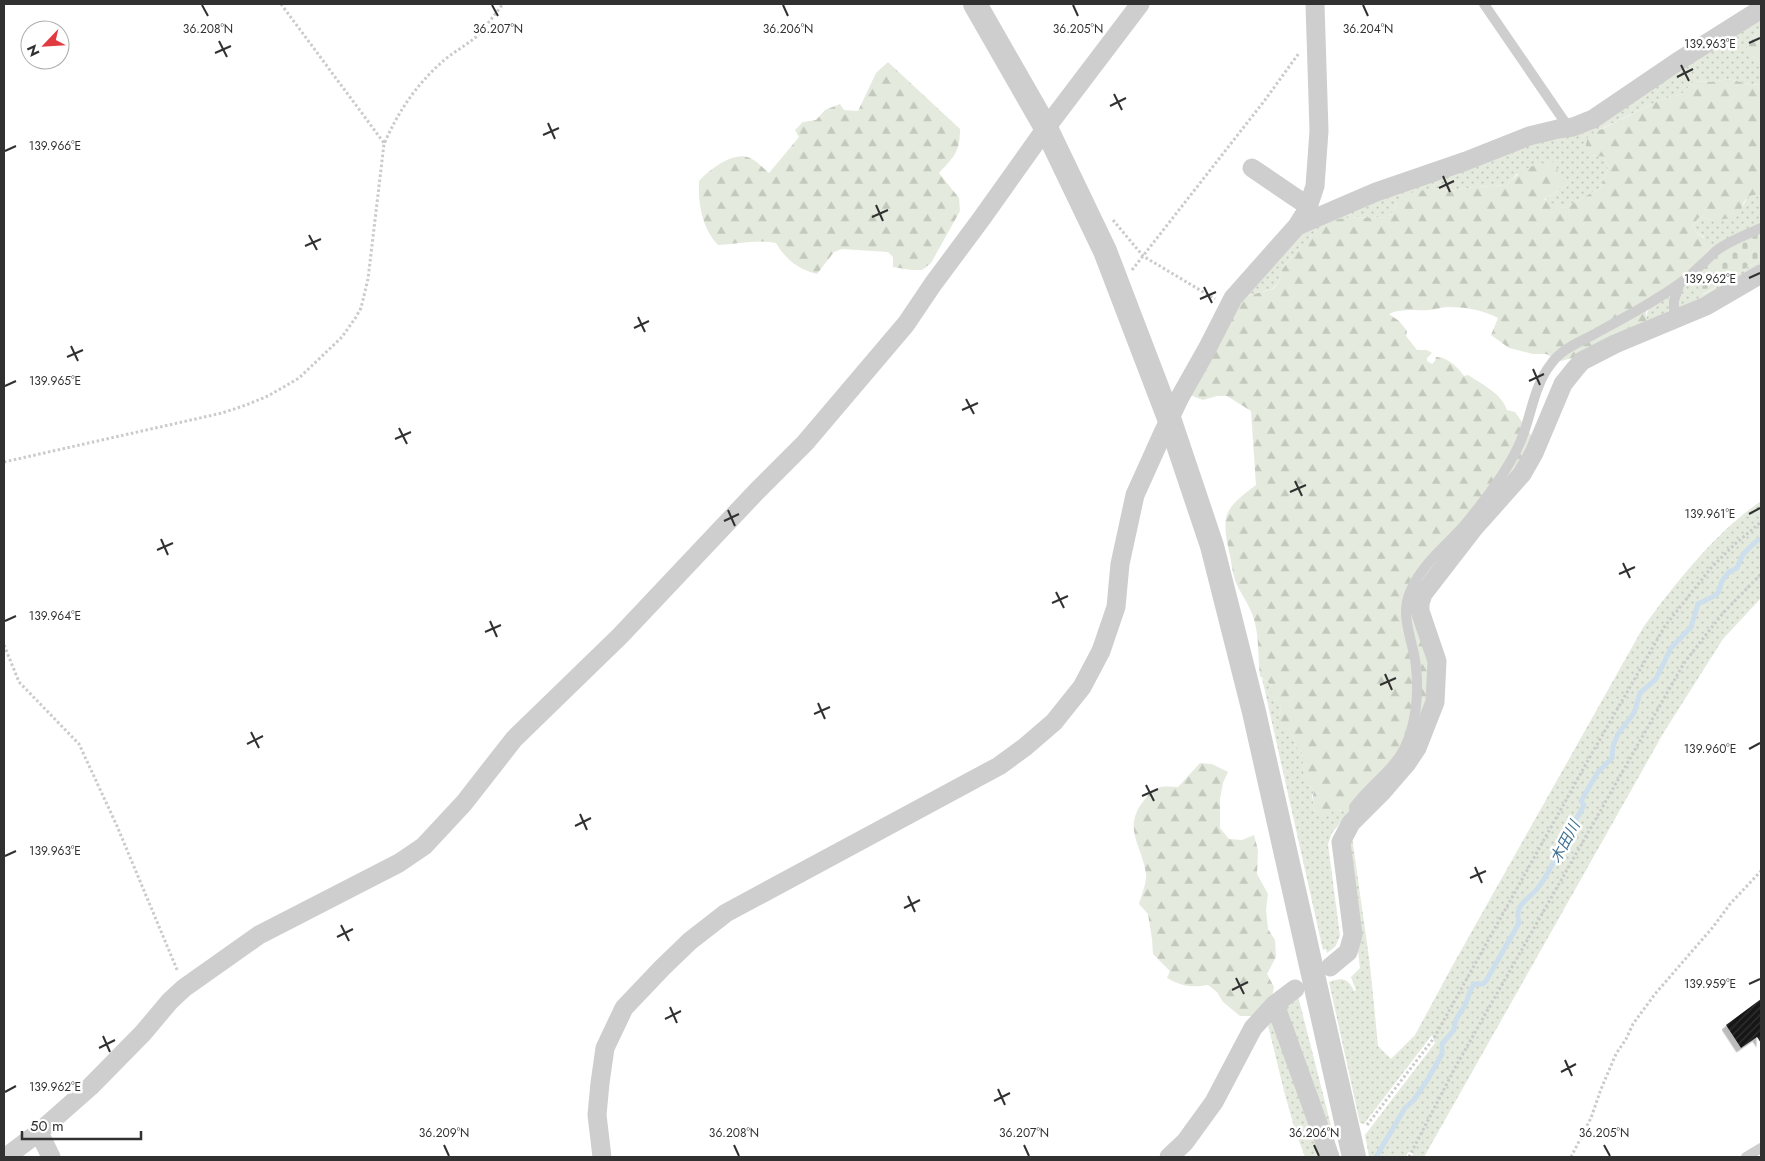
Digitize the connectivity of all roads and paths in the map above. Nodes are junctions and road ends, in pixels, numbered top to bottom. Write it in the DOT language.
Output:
graph roads {
  1 [pos="282,4"];
  2 [pos="503,4"];
  3 [pos="975,4"];
  4 [pos="1140,4"];
  5 [pos="1315,4"];
  6 [pos="1484,4"];
  7 [pos="1761,12"];
  8 [pos="1316,42"];
  9 [pos="1046,128"];
  10 [pos="1569,128"];
  11 [pos="384,144"];
  12 [pos="1252,168"];
  13 [pos="1308,206"];
  14 [pos="1090,221"];
  15 [pos="1297,226"];
  16 [pos="1761,228"];
  17 [pos="1143,256"];
  18 [pos="1761,274"];
  19 [pos="1680,283"];
  20 [pos="1117,284"];
  21 [pos="1229,307"];
  22 [pos="1674,320"];
  23 [pos="1170,421"];
  24 [pos="4,462"];
  25 [pos="1761,522"];
  26 [pos="1761,574"];
  27 [pos="4,645"];
  28 [pos="1355,818"];
  29 [pos="1761,871"];
  30 [pos="1330,968"];
  31 [pos="184,988"];
  32 [pos="1295,989"];
  33 [pos="1275,1004"];
  34 [pos="1372,1120"];
  35 [pos="39,1132"];
  36 [pos="1761,1148"];
  37 [pos="6,1157"];
  38 [pos="51,1157"];
  39 [pos="602,1157"];
  40 [pos="1169,1157"];
  41 [pos="1330,1157"];
  42 [pos="1354,1157"];
  43 [pos="1409,1157"];
  44 [pos="1571,1157"];
  45 [pos="1746,1157"];
  1 -- 11 [label="path"];
  2 -- 11 [label="path"];
  3 -- 9 [label="street"];
  4 -- 9 [label="street"];
  5 -- 8 [label="street"];
  6 -- 10 [label="lane"];
  7 -- 10 [label="street"];
  8 -- 13 [label="street"];
  8 -- 17 [label="path"];
  9 -- 14 [label="street"];
  9 -- 31 [label="street"];
  10 -- 15 [label="street"];
  11 -- 24 [label="path"];
  12 -- 13 [label="street"];
  13 -- 15 [label="street"];
  14 -- 17 [label="path"];
  14 -- 20 [label="street"];
  15 -- 21 [label="street"];
  16 -- 19 [label="lane"];
  17 -- 20 [label="path"];
  17 -- 21 [label="path"];
  18 -- 22 [label="street"];
  19 -- 22 [label="lane"];
  19 -- 28 [label="lane"];
  20 -- 23 [label="street"];
  21 -- 23 [label="street"];
  22 -- 28 [label="street"];
  23 -- 39 [label="street"];
  23 -- 42 [label="street"];
  25 -- 34 [label="path"];
  26 -- 43 [label="path"];
  27 -- 31 [label="path"];
  28 -- 30 [label="street"];
  29 -- 44 [label="path"];
  31 -- 35 [label="street"];
  32 -- 33 [label="street"];
  33 -- 40 [label="street"];
  33 -- 41 [label="street"];
  35 -- 37 [label="street"];
  35 -- 38 [label="street"];
  36 -- 45 [label="lane"];
}
